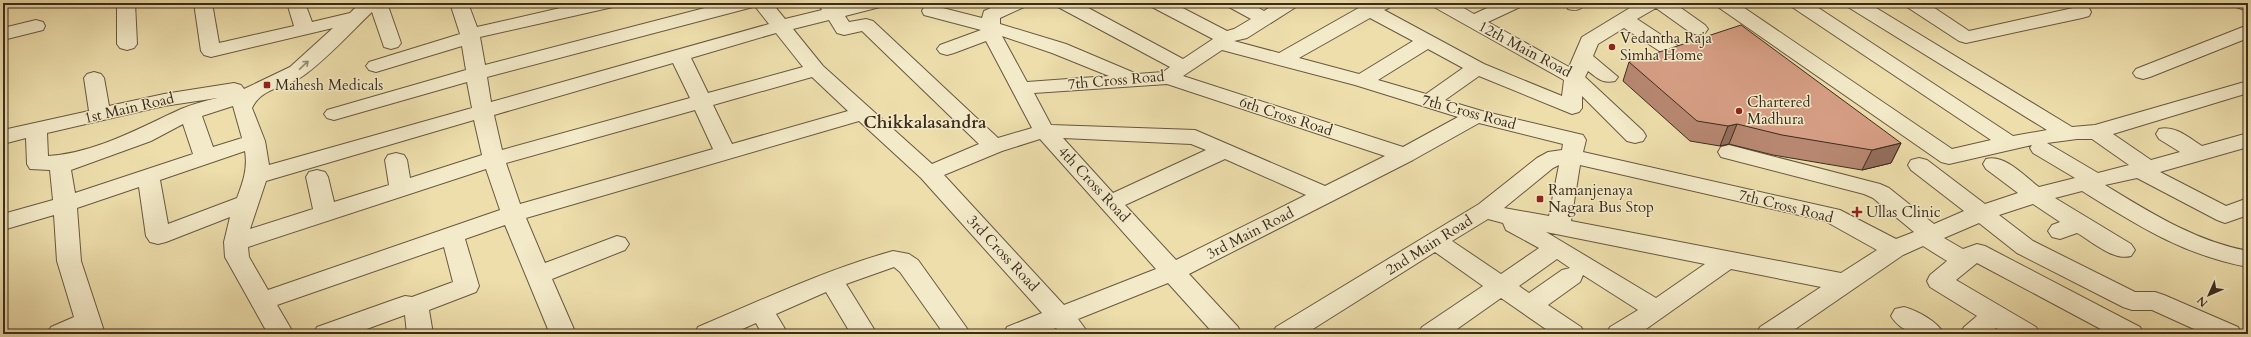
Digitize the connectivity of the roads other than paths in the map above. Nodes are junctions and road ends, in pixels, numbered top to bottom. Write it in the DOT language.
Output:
graph roads {
  1 [pos="126,3"];
  2 [pos="203,3"];
  3 [pos="296,3"];
  4 [pos="371,3"];
  5 [pos="378,3"];
  6 [pos="459,3"];
  7 [pos="606,3"];
  8 [pos="746,3"];
  9 [pos="762,3"];
  10 [pos="873,3"];
  11 [pos="1017,3"];
  12 [pos="1065,3"];
  13 [pos="1159,3"];
  14 [pos="1236,3"];
  15 [pos="1289,3"];
  16 [pos="1441,3"];
  17 [pos="1513,3"];
  18 [pos="1651,3"];
  19 [pos="1662,3"];
  20 [pos="1726,3"];
  21 [pos="1799,3"];
  22 [pos="1855,3"];
  23 [pos="1914,3"];
  24 [pos="2243,3"];
  25 [pos="2248,5"];
  26 [pos="1376,6"];
  27 [pos="830,8"];
  28 [pos="931,12"];
  29 [pos="2082,12"];
  30 [pos="356,16"];
  31 [pos="991,18"];
  32 [pos="1264,19"];
  33 [pos="1624,19"];
  34 [pos="1474,22"];
  35 [pos="36,26"];
  36 [pos="781,26"];
  37 [pos="305,29"];
  38 [pos="1698,29"];
  39 [pos="2248,31"];
  40 [pos="3,34"];
  41 [pos="470,36"];
  42 [pos="1426,42"];
  43 [pos="391,43"];
  44 [pos="127,44"];
  45 [pos="947,50"];
  46 [pos="1671,50"];
  47 [pos="679,54"];
  48 [pos="1583,57"];
  49 [pos="1281,60"];
  50 [pos="376,66"];
  51 [pos="1477,68"];
  52 [pos="1176,69"];
  53 [pos="816,70"];
  54 [pos="2143,73"];
  55 [pos="475,74"];
  56 [pos="1608,77"];
  57 [pos="94,78"];
  58 [pos="1575,78"];
  59 [pos="1134,80"];
  60 [pos="1362,80"];
  61 [pos="2248,87"];
  62 [pos="1023,88"];
  63 [pos="253,91"];
  64 [pos="700,102"];
  65 [pos="1428,102"];
  66 [pos="482,109"];
  67 [pos="190,113"];
  68 [pos="863,113"];
  69 [pos="334,114"];
  70 [pos="100,115"];
  71 [pos="1476,116"];
  72 [pos="36,130"];
  73 [pos="1044,131"];
  74 [pos="2067,132"];
  75 [pos="2096,132"];
  76 [pos="2167,134"];
  77 [pos="1635,136"];
  78 [pos="3,137"];
  79 [pos="2248,140"];
  80 [pos="254,141"];
  81 [pos="2008,142"];
  82 [pos="994,146"];
  83 [pos="2041,148"];
  84 [pos="1225,150"];
  85 [pos="725,152"];
  86 [pos="1729,152"];
  87 [pos="2199,154"];
  88 [pos="1405,155"];
  89 [pos="205,156"];
  90 [pos="1570,156"];
  91 [pos="494,159"];
  92 [pos="396,160"];
  93 [pos="70,162"];
  94 [pos="1994,164"];
  95 [pos="1919,166"];
  96 [pos="2143,169"];
  97 [pos="928,173"];
  98 [pos="148,176"];
  99 [pos="256,176"];
  100 [pos="317,177"];
  101 [pos="2089,182"];
  102 [pos="401,189"];
  103 [pos="2035,194"];
  104 [pos="1325,195"];
  105 [pos="245,203"];
  106 [pos="1110,203"];
  107 [pos="65,204"];
  108 [pos="2248,206"];
  109 [pos="1492,211"];
  110 [pos="325,213"];
  111 [pos="513,214"];
  112 [pos="1983,214"];
  113 [pos="3,222"];
  114 [pos="452,235"];
  115 [pos="1928,235"];
  116 [pos="1558,237"];
  117 [pos="236,242"];
  118 [pos="1436,242"];
  119 [pos="617,244"];
  120 [pos="2025,247"];
  121 [pos="1895,249"];
  122 [pos="2123,250"];
  123 [pos="1728,259"];
  124 [pos="2248,259"];
  125 [pos="1963,260"];
  126 [pos="1997,262"];
  127 [pos="1174,271"];
  128 [pos="538,275"];
  129 [pos="1571,276"];
  130 [pos="831,280"];
  131 [pos="1845,283"];
  132 [pos="1501,286"];
  133 [pos="262,301"];
  134 [pos="413,306"];
  135 [pos="1530,306"];
  136 [pos="761,309"];
  137 [pos="1657,310"];
  138 [pos="1060,316"];
  139 [pos="1904,316"];
  140 [pos="1994,316"];
  141 [pos="90,328"];
  142 [pos="60,334"];
  143 [pos="281,334"];
  144 [pos="326,334"];
  145 [pos="420,334"];
  146 [pos="563,334"];
  147 [pos="707,334"];
  148 [pos="775,334"];
  149 [pos="864,334"];
  150 [pos="958,334"];
  151 [pos="1016,334"];
  152 [pos="1076,334"];
  153 [pos="1229,334"];
  154 [pos="1285,334"];
  155 [pos="1431,334"];
  156 [pos="1572,334"];
  157 [pos="1619,334"];
  158 [pos="1769,334"];
  159 [pos="1931,334"];
  160 [pos="1973,334"];
  161 [pos="2027,334"];
  162 [pos="2131,334"];
  163 [pos="2229,334"];
  1 -- 44 [label="street"];
  2 -- 37 [label="street"];
  3 -- 37 [label="street"];
  4 -- 30 [label="street"];
  5 -- 43 [label="street"];
  6 -- 41 [label="street"];
  7 -- 41 [label="street"];
  8 -- 55 [label="street"];
  9 -- 36 [label="street, 3rd Cross Road"];
  10 -- 27 [label="street"];
  11 -- 31 [label="street"];
  12 -- 52 [label="street"];
  13 -- 32 [label="street"];
  14 -- 32 [label="street"];
  15 -- 32 [label="street"];
  16 -- 34 [label="street, 12th Main Road"];
  17 -- 34 [label="street"];
  18 -- 33 [label="street, 12th Main Road"];
  19 -- 38 [label="street"];
  20 -- 81 [label="street"];
  21 -- 81 [label="street"];
  22 -- 74 [label="street"];
  23 -- 29 [label="street"];
  24 -- 25 [label="street"];
  26 -- 42 [label="street"];
  26 -- 49 [label="street"];
  27 -- 36 [label="street"];
  27 -- 82 [label="street"];
  28 -- 31 [label="street"];
  30 -- 37 [label="street"];
  63 -- 30 [label="street, one-way"];
  31 -- 45 [label="street"];
  31 -- 59 [label="street"];
  31 -- 62 [label="street, 4th Cross Road"];
  33 -- 46 [label="street"];
  33 -- 48 [label="street, 12th Main Road"];
  34 -- 58 [label="street, 12th Main Road"];
  35 -- 40 [label="street"];
  36 -- 47 [label="street"];
  36 -- 53 [label="street, 3rd Cross Road"];
  39 -- 54 [label="street"];
  41 -- 50 [label="street"];
  41 -- 55 [label="street"];
  42 -- 51 [label="street"];
  42 -- 60 [label="street"];
  47 -- 64 [label="street"];
  47 -- 66 [label="street"];
  48 -- 56 [label="street"];
  48 -- 58 [label="street, 12th Main Road"];
  49 -- 52 [label="street, 7th Cross Road"];
  49 -- 60 [label="street, 7th Cross Road"];
  51 -- 58 [label="street"];
  51 -- 65 [label="street"];
  52 -- 59 [label="street, 7th Cross Road"];
  52 -- 88 [label="street, 6th Cross Road"];
  53 -- 64 [label="street"];
  53 -- 68 [label="street, 3rd Cross Road"];
  55 -- 66 [label="street"];
  55 -- 69 [label="street"];
  57 -- 70 [label="street"];
  58 -- 77 [label="street"];
  59 -- 62 [label="street, 7th Cross Road"];
  60 -- 65 [label="street, 7th Cross Road"];
  61 -- 75 [label="street"];
  62 -- 73 [label="street, 4th Cross Road"];
  63 -- 67 [label="street"];
  63 -- 70 [label="street, 1st Main Road"];
  63 -- 80 [label="street"];
  64 -- 85 [label="street"];
  64 -- 91 [label="street"];
  65 -- 71 [label="street, 7th Cross Road"];
  66 -- 91 [label="street"];
  66 -- 99 [label="street"];
  67 -- 89 [label="street"];
  67 -- 93 [label="street"];
  68 -- 85 [label="street"];
  68 -- 97 [label="street, 3rd Cross Road"];
  70 -- 72 [label="street, 1st Main Road"];
  71 -- 88 [label="street, 3rd Main Road"];
  71 -- 90 [label="street, 7th Cross Road"];
  72 -- 78 [label="street, 1st Main Road"];
  72 -- 93 [label="street"];
  73 -- 82 [label="street"];
  73 -- 84 [label="street"];
  73 -- 106 [label="street, 4th Cross Road"];
  74 -- 75 [label="street"];
  74 -- 81 [label="street"];
  75 -- 96 [label="street"];
  76 -- 87 [label="street"];
  79 -- 87 [label="street"];
  80 -- 89 [label="street"];
  80 -- 99 [label="street"];
  82 -- 97 [label="street"];
  83 -- 101 [label="street"];
  84 -- 104 [label="street"];
  84 -- 106 [label="street"];
  85 -- 111 [label="street"];
  86 -- 115 [label="street"];
  87 -- 96 [label="street"];
  88 -- 104 [label="street, 3rd Main Road"];
  89 -- 98 [label="street"];
  90 -- 109 [label="street, 2nd Main Road"];
  90 -- 116 [label="street"];
  90 -- 121 [label="street, 7th Cross Road"];
  91 -- 102 [label="street"];
  91 -- 111 [label="street"];
  92 -- 102 [label="street"];
  93 -- 107 [label="street"];
  94 -- 103 [label="street"];
  95 -- 112 [label="street"];
  96 -- 101 [label="street"];
  96 -- 108 [label="street"];
  97 -- 138 [label="street, 3rd Cross Road"];
  98 -- 105 [label="street"];
  98 -- 107 [label="street"];
  99 -- 105 [label="street"];
  100 -- 110 [label="street"];
  101 -- 103 [label="street"];
  101 -- 124 [label="street"];
  102 -- 110 [label="street"];
  103 -- 112 [label="street"];
  103 -- 122 [label="street"];
  104 -- 127 [label="street, 3rd Main Road"];
  105 -- 117 [label="street"];
  106 -- 127 [label="street, 4th Cross Road"];
  107 -- 113 [label="street"];
  107 -- 141 [label="street"];
  109 -- 116 [label="street"];
  109 -- 118 [label="street, 2nd Main Road"];
  110 -- 117 [label="street"];
  111 -- 114 [label="street"];
  111 -- 128 [label="street"];
  112 -- 115 [label="street"];
  112 -- 120 [label="street"];
  114 -- 133 [label="street"];
  114 -- 134 [label="street"];
  115 -- 121 [label="street"];
  115 -- 125 [label="street"];
  116 -- 123 [label="street"];
  116 -- 132 [label="street"];
  116 -- 137 [label="street"];
  117 -- 133 [label="street"];
  118 -- 132 [label="street"];
  118 -- 154 [label="street, 2nd Main Road"];
  119 -- 128 [label="street"];
  120 -- 126 [label="street"];
  120 -- 163 [label="street"];
  121 -- 131 [label="street"];
  123 -- 131 [label="street"];
  123 -- 137 [label="street"];
  125 -- 126 [label="street"];
  125 -- 140 [label="street"];
  126 -- 162 [label="street"];
  127 -- 138 [label="street, 3rd Main Road"];
  127 -- 153 [label="street, 4th Cross Road"];
  128 -- 146 [label="street"];
  129 -- 135 [label="street"];
  130 -- 136 [label="street"];
  130 -- 149 [label="street"];
  130 -- 150 [label="street"];
  131 -- 158 [label="street"];
  132 -- 135 [label="street"];
  132 -- 155 [label="street"];
  133 -- 143 [label="street"];
  134 -- 144 [label="street"];
  134 -- 145 [label="street"];
  135 -- 156 [label="street"];
  136 -- 147 [label="street"];
  136 -- 148 [label="street"];
  137 -- 157 [label="street"];
  138 -- 151 [label="street, 3rd Main Road"];
  138 -- 152 [label="street, 3rd Cross Road"];
  139 -- 159 [label="street"];
  140 -- 160 [label="street"];
  140 -- 161 [label="street"];
  141 -- 142 [label="street"];
}
